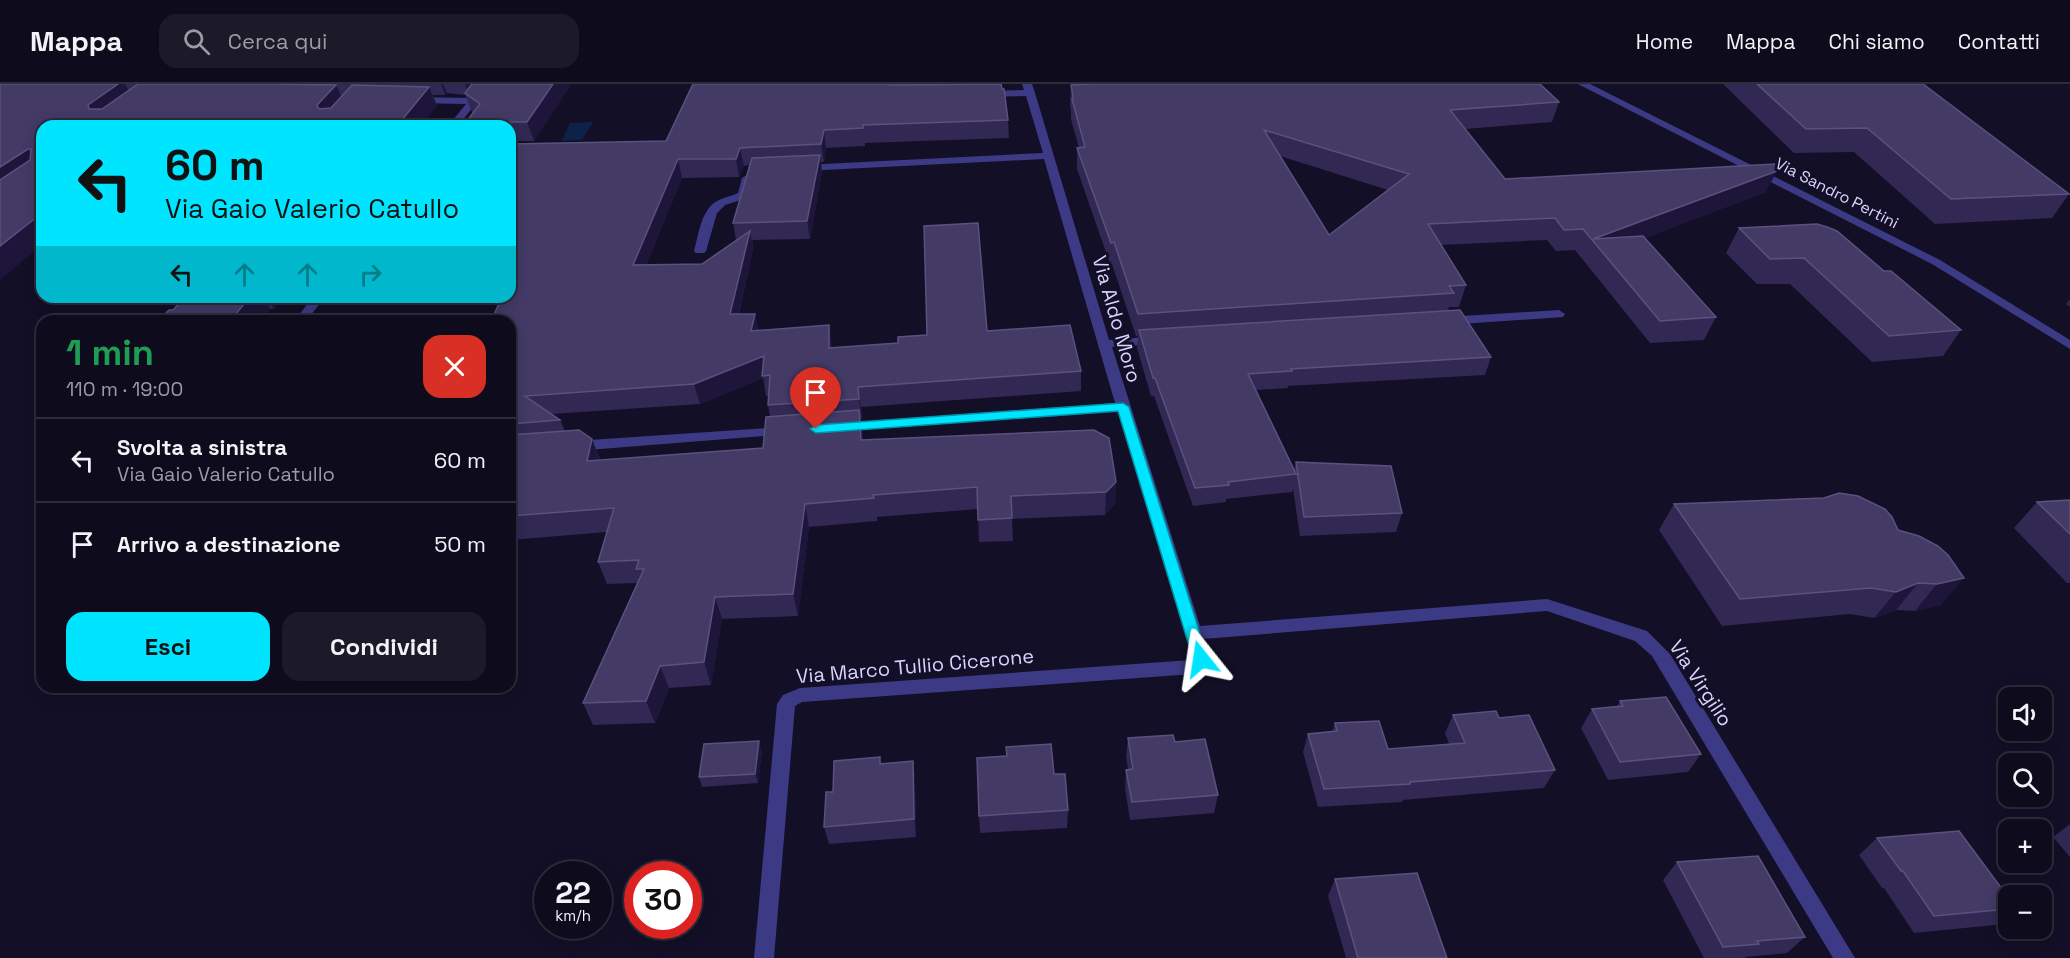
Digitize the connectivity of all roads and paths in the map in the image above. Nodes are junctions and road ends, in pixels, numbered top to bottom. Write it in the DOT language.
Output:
graph roads {
  1 [pos="486,84"];
  2 [pos="1582,84"];
  3 [pos="1029,88"];
  4 [pos="973,95"];
  5 [pos="404,100"];
  6 [pos="473,101"];
  7 [pos="458,120"];
  8 [pos="1049,156"];
  9 [pos="794,168"];
  10 [pos="760,170"];
  11 [pos="700,251"];
  12 [pos="314,303"];
  13 [pos="1559,314"];
  14 [pos="305,315"];
  15 [pos="1427,322"];
  16 [pos="1176,339"];
  17 [pos="1104,344"];
  18 [pos="2070,345"];
  19 [pos="1123,407"];
  20 [pos="828,428"];
  21 [pos="793,430"];
  22 [pos="557,447"];
  23 [pos="1194,633"];
  24 [pos="764,958"];
  25 [pos="1845,958"];
  1 -- 6 [label="street"];
  2 -- 18 [label="street, Via Sandro Pertini"];
  3 -- 4 [label="street"];
  3 -- 8 [label="street, Via Aldo Moro"];
  5 -- 6 [label="street"];
  6 -- 7 [label="street"];
  8 -- 9 [label="street"];
  8 -- 17 [label="street, Via Aldo Moro"];
  10 -- 11 [label="street"];
  12 -- 14 [label="street"];
  13 -- 15 [label="street"];
  16 -- 17 [label="street"];
  17 -- 19 [label="street, Via Aldo Moro"];
  19 -- 20 [label="street"];
  19 -- 23 [label="street, Via Aldo Moro"];
  21 -- 22 [label="street"];
  23 -- 24 [label="street, Via Marco Tullio Cicerone"];
  23 -- 25 [label="street, Via Virgilio"];
}
